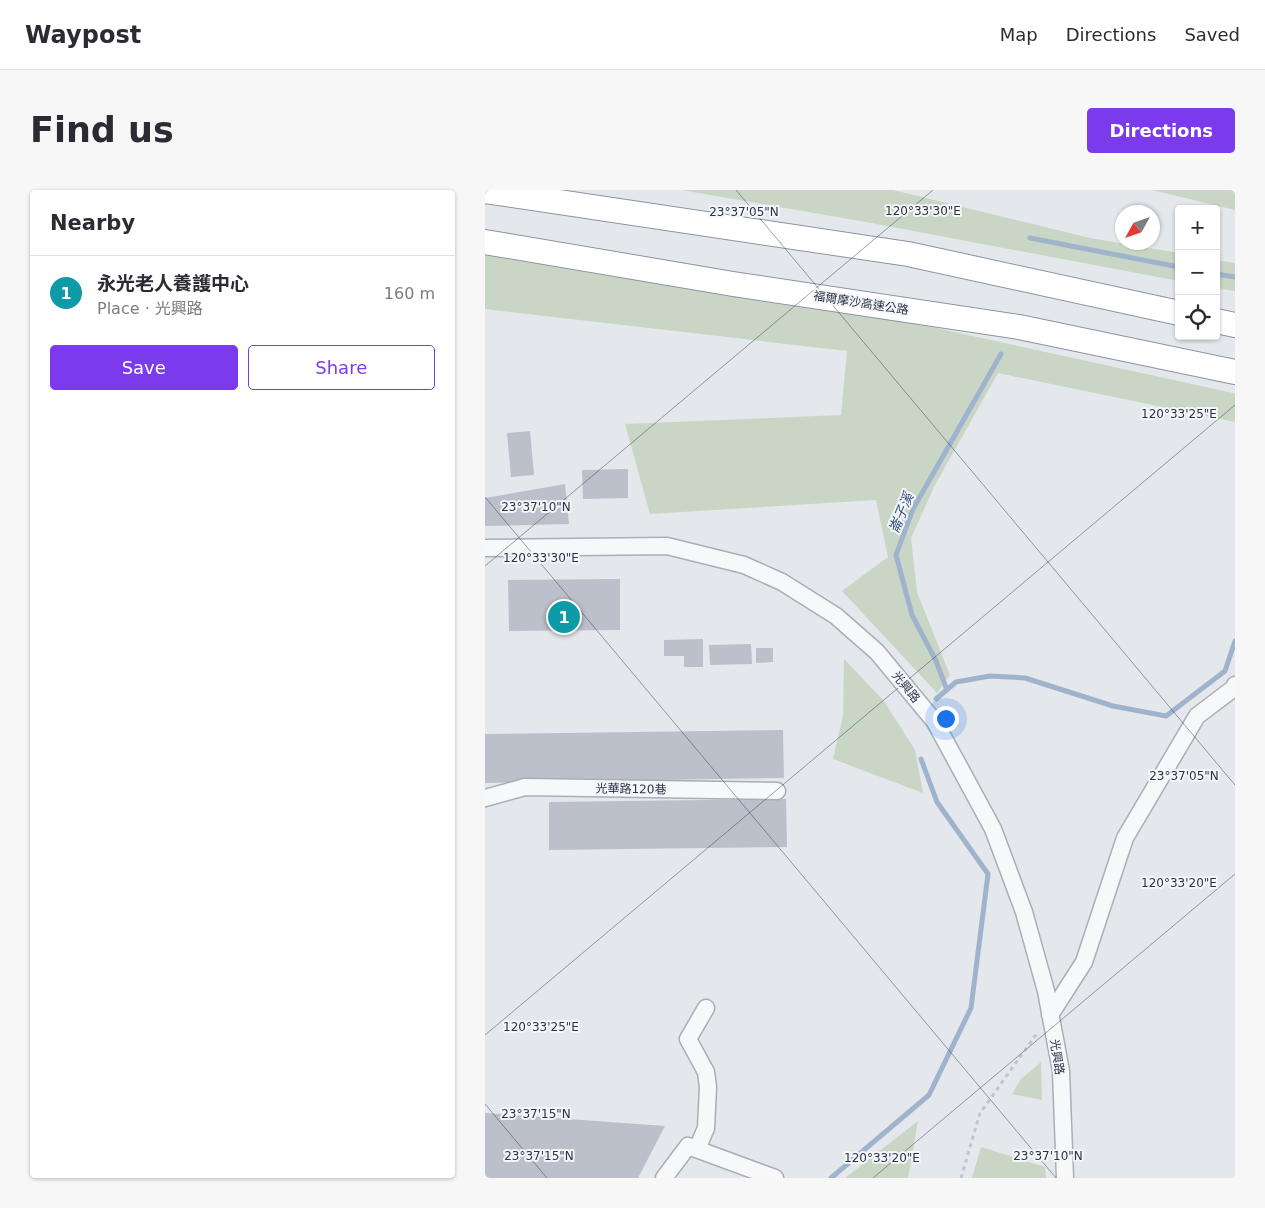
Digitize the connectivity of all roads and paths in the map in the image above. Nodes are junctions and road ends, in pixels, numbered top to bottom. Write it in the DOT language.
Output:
graph roads {
  1 [pos="485,191"];
  2 [pos="485,242"];
  3 [pos="1175,312"];
  4 [pos="1220,322"];
  5 [pos="1235,325"];
  6 [pos="1235,372"];
  7 [pos="485,548"];
  8 [pos="1235,684"];
  9 [pos="777,791"];
  10 [pos="485,798"];
  11 [pos="706,1008"];
  12 [pos="1050,1015"];
  13 [pos="697,1149"];
  14 [pos="664,1178"];
  15 [pos="775,1178"];
  16 [pos="961,1178"];
  17 [pos="1065,1178"];
  1 -- 3 [label="highway"];
  2 -- 6 [label="highway, 福爾摩沙高速公路"];
  4 -- 5 [label="highway"];
  7 -- 12 [label="street, 光興路"];
  8 -- 12 [label="street"];
  9 -- 10 [label="street, 光華路120巷"];
  11 -- 13 [label="street"];
  12 -- 16 [label="path"];
  12 -- 17 [label="street, 光興路"];
  13 -- 14 [label="street"];
  13 -- 15 [label="street"];
}
